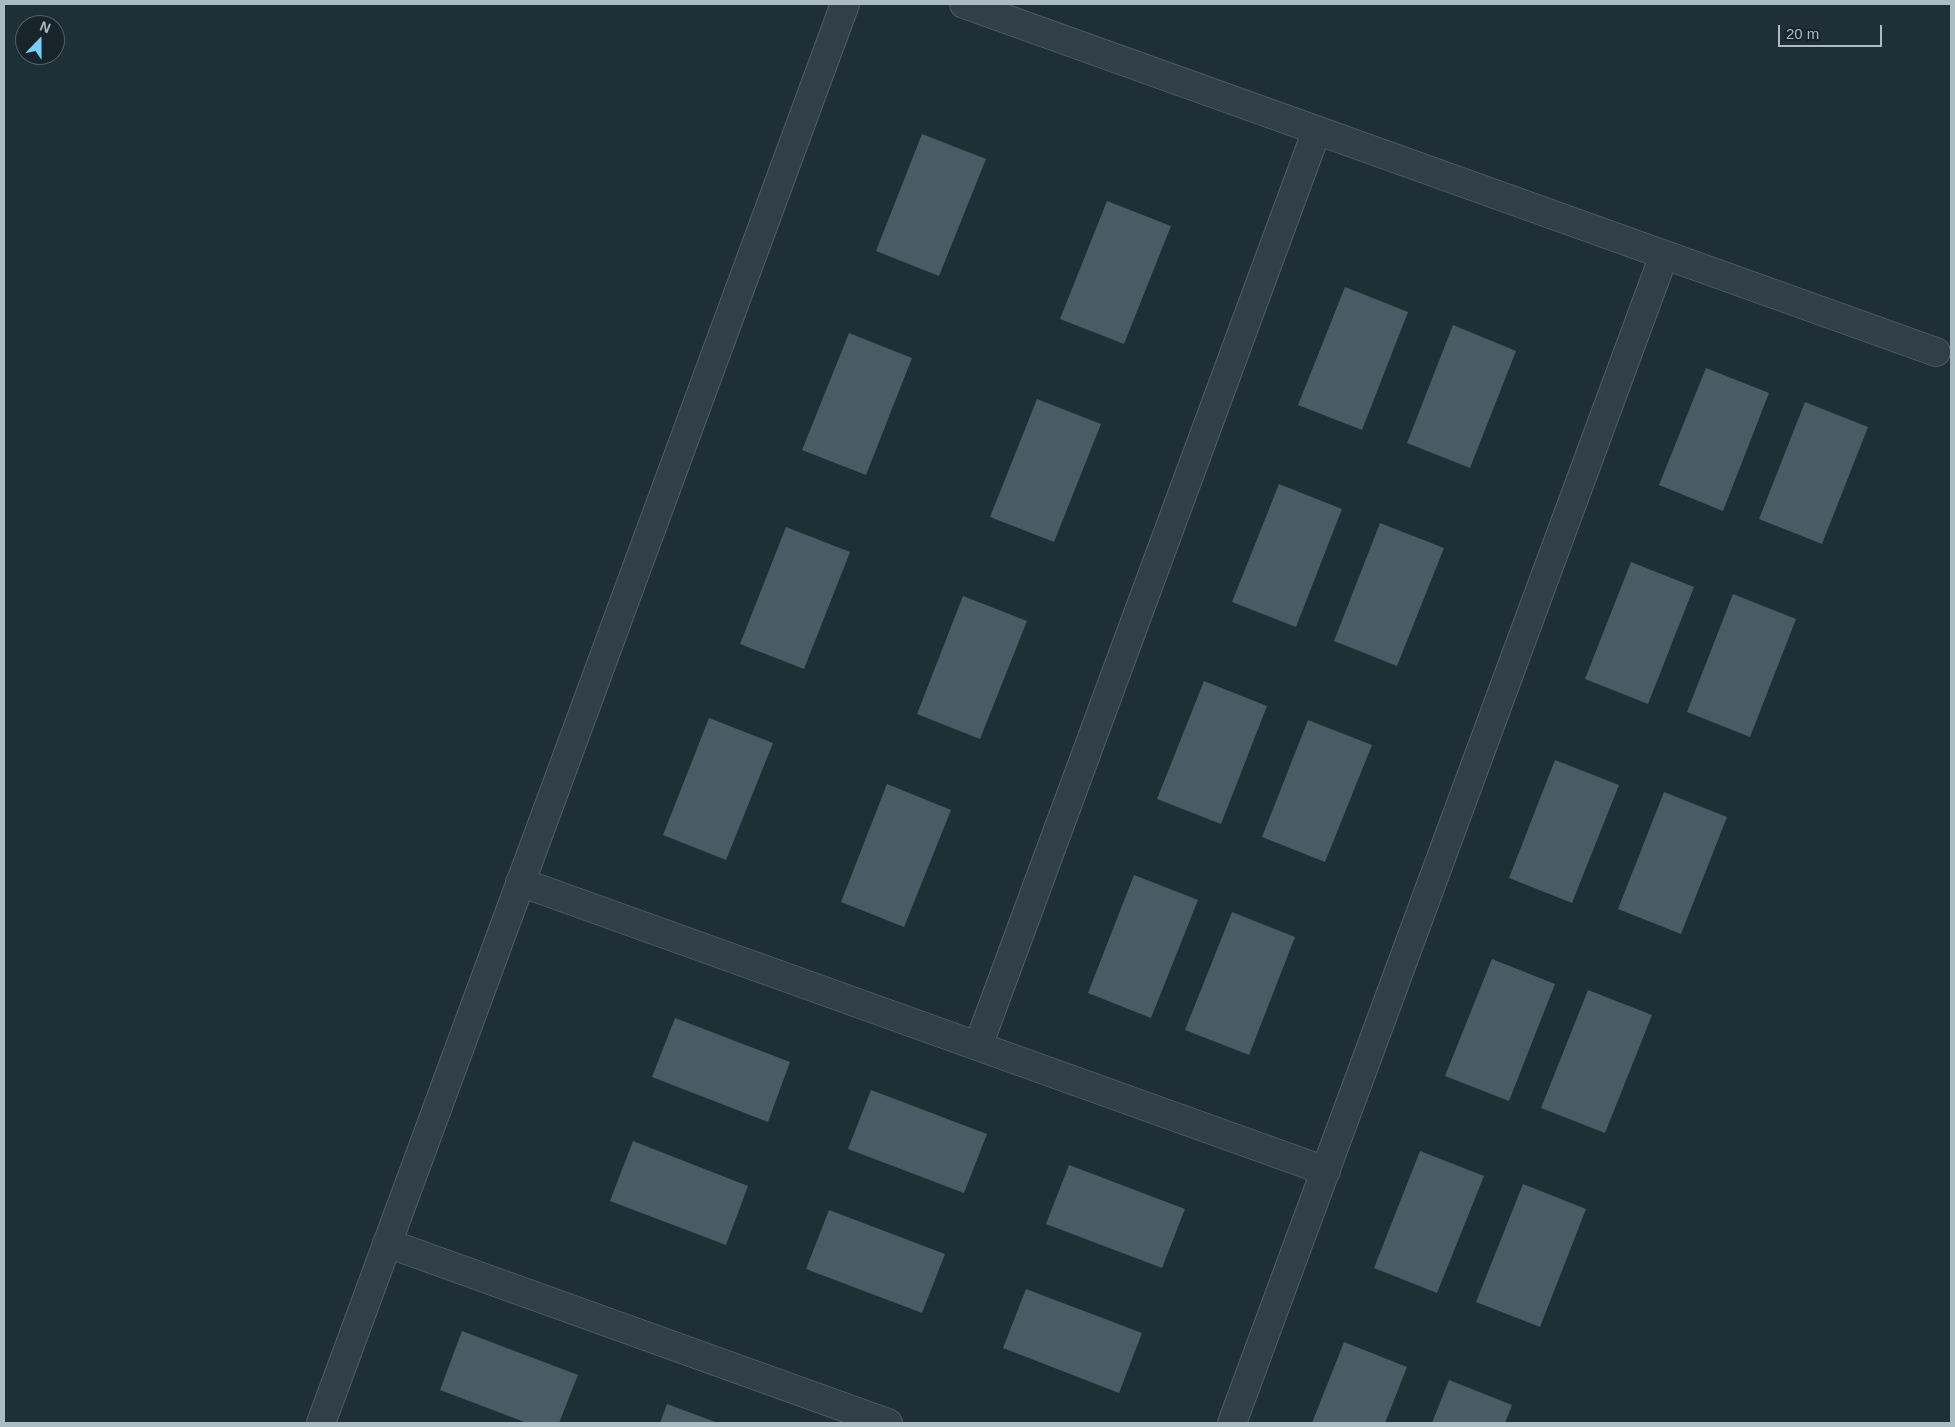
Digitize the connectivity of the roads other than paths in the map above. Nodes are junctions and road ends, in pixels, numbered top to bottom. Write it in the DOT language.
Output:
graph roads {
  1 [pos="845,4"];
  2 [pos="964,4"];
  3 [pos="1317,130"];
  4 [pos="1664,255"];
  5 [pos="1936,352"];
  6 [pos="520,882"];
  7 [pos="978,1046"];
  8 [pos="1326,1171"];
  9 [pos="387,1243"];
  10 [pos="320,1423"];
  11 [pos="888,1423"];
  12 [pos="1232,1423"];
  1 -- 6 [label="lane"];
  2 -- 3 [label="lane"];
  3 -- 4 [label="lane"];
  3 -- 7 [label="lane"];
  4 -- 5 [label="lane"];
  4 -- 8 [label="lane"];
  6 -- 7 [label="lane"];
  6 -- 9 [label="lane"];
  7 -- 8 [label="lane"];
  8 -- 12 [label="lane"];
  9 -- 10 [label="lane"];
  9 -- 11 [label="lane"];
}
